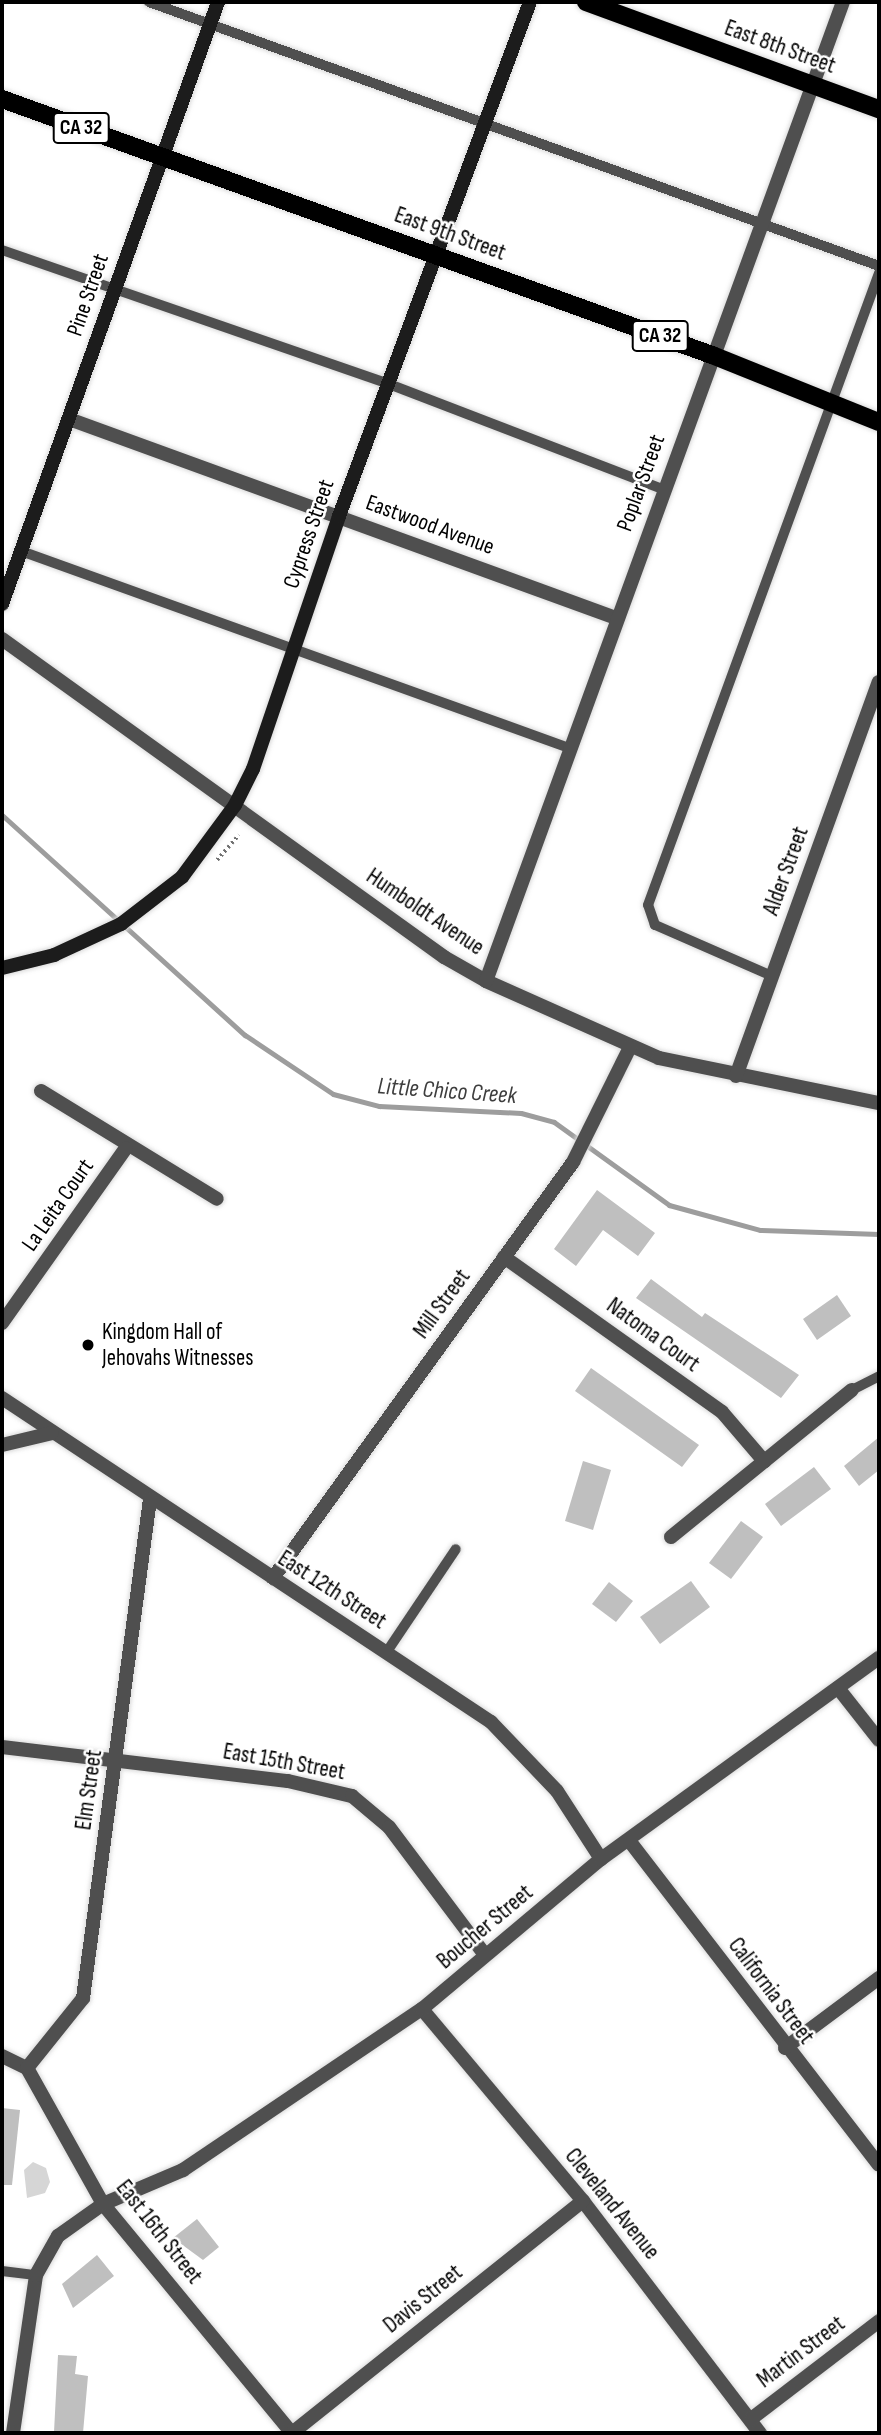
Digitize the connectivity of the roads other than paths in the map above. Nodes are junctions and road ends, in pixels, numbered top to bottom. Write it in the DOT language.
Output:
graph roads {
  1 [pos="149,2"];
  2 [pos="218,2"];
  3 [pos="530,2"];
  4 [pos="586,2"];
  5 [pos="843,2"];
  6 [pos="210,24"];
  7 [pos="813,85"];
  8 [pos="2,99"];
  9 [pos="879,109"];
  10 [pos="485,128"];
  11 [pos="160,157"];
  12 [pos="761,225"];
  13 [pos="2,250"];
  14 [pos="439,257"];
  15 [pos="879,266"];
  16 [pos="879,274"];
  17 [pos="114,291"];
  18 [pos="712,355"];
  19 [pos="389,384"];
  20 [pos="833,403"];
  21 [pos="69,419"];
  22 [pos="879,422"];
  23 [pos="663,489"];
  24 [pos="339,516"];
  25 [pos="21,551"];
  26 [pos="2,604"];
  27 [pos="616,618"];
  28 [pos="2,639"];
  29 [pos="293,650"];
  30 [pos="879,681"];
  31 [pos="569,748"];
  32 [pos="235,805"];
  33 [pos="2,968"];
  34 [pos="772,976"];
  35 [pos="486,981"];
  36 [pos="630,1047"];
  37 [pos="736,1076"];
  38 [pos="41,1091"];
  39 [pos="879,1103"];
  40 [pos="127,1148"];
  41 [pos="217,1199"];
  42 [pos="504,1256"];
  43 [pos="2,1324"];
  44 [pos="879,1376"];
  45 [pos="852,1390"];
  46 [pos="2,1398"];
  47 [pos="52,1433"];
  48 [pos="2,1445"];
  49 [pos="764,1461"];
  50 [pos="150,1499"];
  51 [pos="671,1537"];
  52 [pos="456,1549"];
  53 [pos="273,1578"];
  54 [pos="386,1653"];
  55 [pos="879,1658"];
  56 [pos="838,1688"];
  57 [pos="879,1740"];
  58 [pos="2,1747"];
  59 [pos="116,1761"];
  60 [pos="631,1843"];
  61 [pos="601,1859"];
  62 [pos="485,1955"];
  63 [pos="879,1978"];
  64 [pos="422,2009"];
  65 [pos="785,2048"];
  66 [pos="2,2056"];
  67 [pos="27,2068"];
  68 [pos="879,2165"];
  69 [pos="583,2201"];
  70 [pos="103,2204"];
  71 [pos="2,2271"];
  72 [pos="36,2275"];
  73 [pos="879,2321"];
  74 [pos="751,2419"];
  75 [pos="13,2433"];
  76 [pos="292,2433"];
  77 [pos="760,2433"];
  1 -- 6 [label="lane"];
  2 -- 6 [label="street, Pine Street"];
  3 -- 10 [label="street, Cypress Street"];
  4 -- 7 [label="main road, East 8th Street"];
  5 -- 7 [label="street, Poplar Street"];
  6 -- 10 [label="lane"];
  6 -- 11 [label="street, Pine Street"];
  7 -- 9 [label="main road, East 8th Street"];
  7 -- 12 [label="street, Poplar Street"];
  8 -- 11 [label="main road, East 9th Street / CA 32"];
  10 -- 12 [label="lane"];
  10 -- 14 [label="street, Cypress Street"];
  11 -- 14 [label="main road, East 9th Street / CA 32"];
  11 -- 17 [label="street, Pine Street"];
  12 -- 15 [label="lane"];
  12 -- 18 [label="street, Poplar Street"];
  13 -- 17 [label="lane"];
  14 -- 18 [label="main road, East 9th Street / CA 32"];
  14 -- 19 [label="street, Cypress Street"];
  16 -- 20 [label="lane"];
  17 -- 19 [label="lane"];
  17 -- 21 [label="street, Pine Street"];
  18 -- 20 [label="main road, East 9th Street / CA 32"];
  18 -- 23 [label="street, Poplar Street"];
  19 -- 23 [label="lane"];
  19 -- 24 [label="street, Cypress Street"];
  20 -- 22 [label="main road, East 9th Street / CA 32"];
  20 -- 34 [label="lane"];
  21 -- 24 [label="street, Eastwood Avenue"];
  21 -- 25 [label="street, Pine Street"];
  23 -- 27 [label="street, Poplar Street"];
  24 -- 27 [label="street, Eastwood Avenue"];
  24 -- 29 [label="street, Cypress Street"];
  25 -- 26 [label="street, Pine Street"];
  25 -- 29 [label="lane"];
  27 -- 31 [label="street, Poplar Street"];
  28 -- 32 [label="street, Humboldt Avenue"];
  29 -- 31 [label="lane"];
  29 -- 32 [label="street, Cypress Street"];
  30 -- 34 [label="street, Alder Street"];
  31 -- 35 [label="street, Poplar Street"];
  32 -- 33 [label="street, Cypress Street"];
  32 -- 35 [label="street, Humboldt Avenue"];
  34 -- 37 [label="street, Alder Street"];
  35 -- 36 [label="street, Humboldt Avenue"];
  36 -- 37 [label="street, Humboldt Avenue"];
  36 -- 42 [label="street, Mill Street"];
  37 -- 39 [label="street, Humboldt Avenue"];
  38 -- 40 [label="street, La Leita Court"];
  40 -- 41 [label="street, La Leita Court"];
  40 -- 43 [label="street, La Leita Court"];
  42 -- 49 [label="street, Natoma Court"];
  42 -- 53 [label="street, Mill Street"];
  44 -- 45 [label="lane"];
  45 -- 49 [label="street"];
  46 -- 47 [label="street, East 12th Street"];
  47 -- 48 [label="street"];
  47 -- 50 [label="street, East 12th Street"];
  49 -- 51 [label="street"];
  50 -- 53 [label="street, East 12th Street"];
  50 -- 59 [label="street, Elm Street"];
  52 -- 54 [label="lane"];
  53 -- 54 [label="street, East 12th Street"];
  54 -- 61 [label="street, East 12th Street"];
  55 -- 56 [label="street, Boucher Street"];
  56 -- 57 [label="street"];
  56 -- 60 [label="street, Boucher Street"];
  58 -- 59 [label="street, East 15th Street"];
  59 -- 62 [label="street, East 15th Street"];
  59 -- 67 [label="street, Elm Street"];
  60 -- 61 [label="street, Boucher Street"];
  60 -- 65 [label="street, California Street"];
  61 -- 62 [label="street, Boucher Street"];
  62 -- 64 [label="street, Boucher Street"];
  63 -- 65 [label="street"];
  64 -- 69 [label="street, Cleveland Avenue"];
  64 -- 70 [label="street, Boucher Street"];
  65 -- 68 [label="street, California Street"];
  66 -- 67 [label="street"];
  67 -- 70 [label="street, East 16th Street"];
  69 -- 74 [label="street, Cleveland Avenue"];
  69 -- 76 [label="street, Davis Street"];
  70 -- 72 [label="street"];
  70 -- 76 [label="street, East 16th Street"];
  71 -- 72 [label="lane"];
  72 -- 75 [label="street"];
  73 -- 74 [label="street, Martin Street"];
  74 -- 77 [label="street, Cleveland Avenue"];
}
